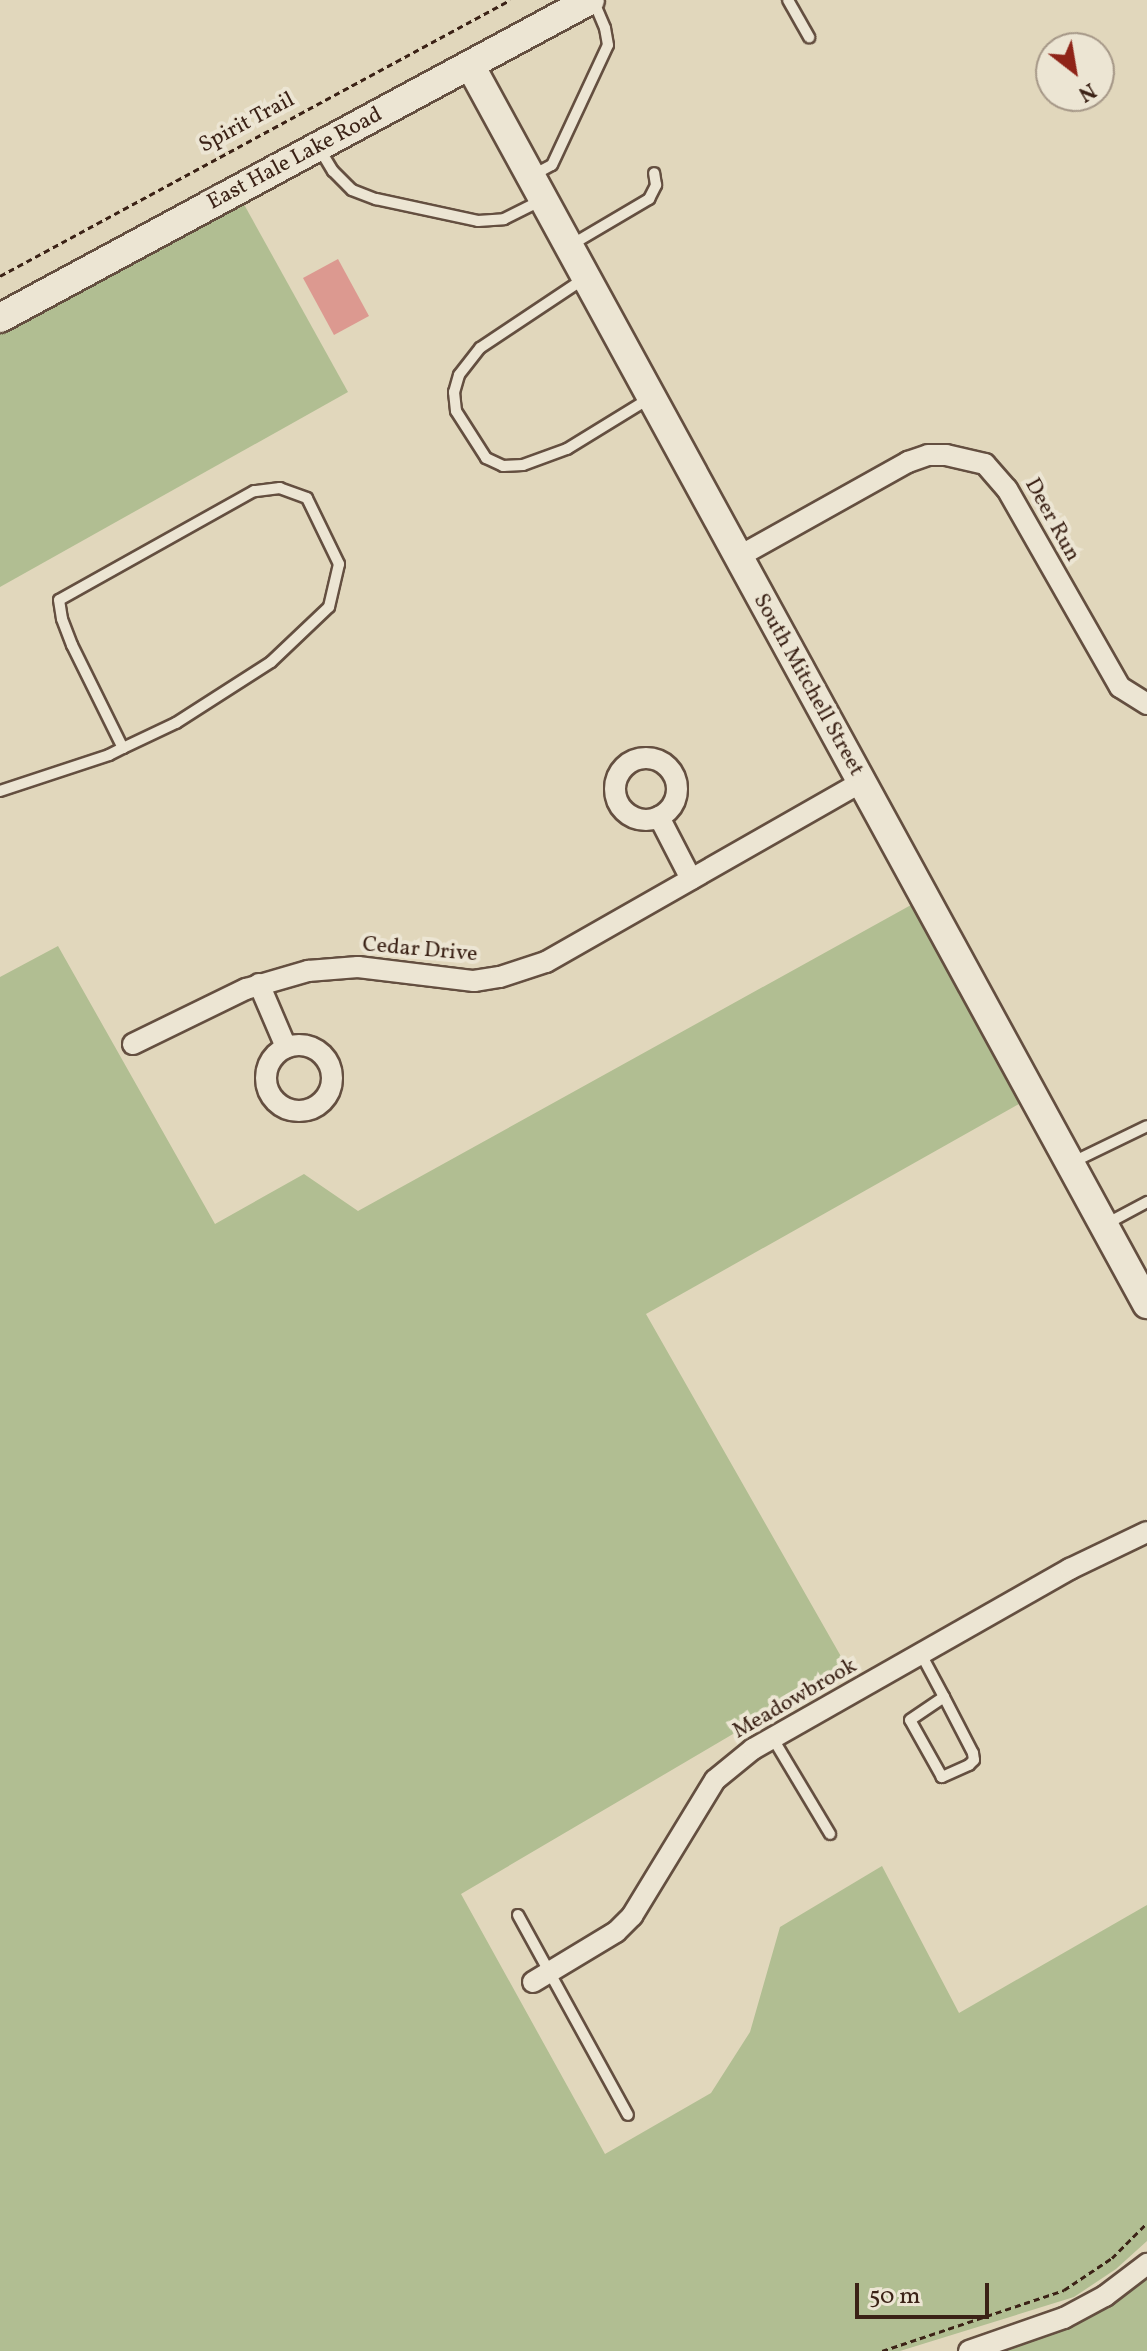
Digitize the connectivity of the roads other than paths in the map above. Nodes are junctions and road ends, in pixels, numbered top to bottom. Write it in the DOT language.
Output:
graph roads {
  1 [pos="592,0"];
  2 [pos="788,0"];
  3 [pos="809,37"];
  4 [pos="470,65"];
  5 [pos="318,146"];
  6 [pos="654,173"];
  7 [pos="537,188"];
  8 [pos="570,246"];
  9 [pos="587,277"];
  10 [pos="0,318"];
  11 [pos="652,397"];
  12 [pos="738,557"];
  13 [pos="1147,704"];
  14 [pos="123,748"];
  15 [pos="861,782"];
  16 [pos="0,791"];
  17 [pos="659,817"];
  18 [pos="691,879"];
  19 [pos="259,984"];
  20 [pos="133,1044"];
  21 [pos="286,1047"];
  22 [pos="1147,1126"];
  23 [pos="1071,1164"];
  24 [pos="1147,1202"];
  25 [pos="1104,1225"];
  26 [pos="1147,1304"];
  27 [pos="1147,1532"];
  28 [pos="921,1654"];
  29 [pos="944,1697"];
  30 [pos="772,1737"];
  31 [pos="830,1834"];
  32 [pos="518,1915"];
  33 [pos="540,1978"];
  34 [pos="628,2115"];
  35 [pos="1147,2264"];
  36 [pos="969,2351"];
  1 -- 4 [label="street, East Hale Lake Road"];
  1 -- 7 [label="lane"];
  2 -- 3 [label="lane"];
  4 -- 5 [label="street, East Hale Lake Road"];
  4 -- 7 [label="street, South Mitchell Street"];
  5 -- 7 [label="lane"];
  5 -- 10 [label="street, East Hale Lake Road"];
  6 -- 8 [label="lane"];
  7 -- 8 [label="street, South Mitchell Street"];
  8 -- 9 [label="street, South Mitchell Street"];
  9 -- 11 [label="street, South Mitchell Street"];
  9 -- 11 [label="lane"];
  11 -- 12 [label="street, South Mitchell Street"];
  12 -- 13 [label="street, Deer Run"];
  12 -- 15 [label="street, South Mitchell Street"];
  14 -- 14 [label="lane"];
  14 -- 16 [label="lane"];
  15 -- 18 [label="street, Cedar Drive"];
  15 -- 23 [label="street, South Mitchell Street"];
  17 -- 18 [label="street"];
  18 -- 19 [label="street, Cedar Drive"];
  19 -- 20 [label="street, Cedar Drive"];
  19 -- 21 [label="street"];
  22 -- 23 [label="lane"];
  23 -- 25 [label="street, South Mitchell Street"];
  24 -- 25 [label="lane"];
  25 -- 26 [label="street, South Mitchell Street"];
  27 -- 28 [label="street, Meadowbrook"];
  28 -- 29 [label="lane"];
  28 -- 30 [label="street, Meadowbrook"];
  29 -- 29 [label="lane"];
  30 -- 31 [label="lane"];
  30 -- 33 [label="street, Meadowbrook"];
  32 -- 33 [label="lane"];
  33 -- 34 [label="lane"];
  35 -- 36 [label="street"];
}
